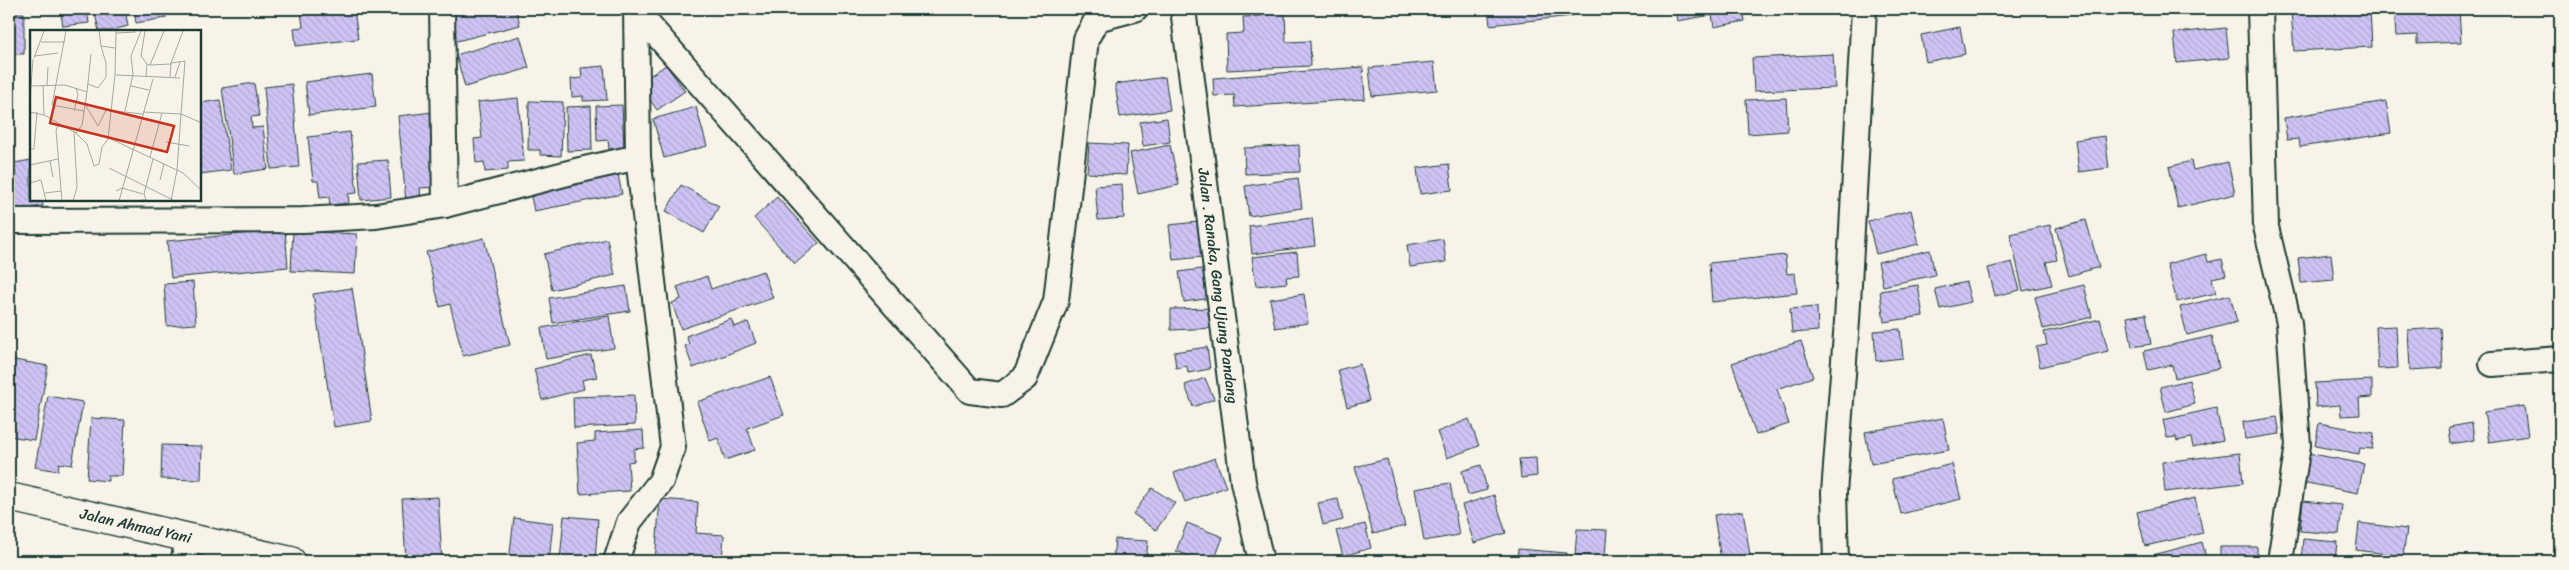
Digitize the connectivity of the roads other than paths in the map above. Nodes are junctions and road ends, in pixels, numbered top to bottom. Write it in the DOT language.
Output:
graph roads {
  1 [pos="442,9"];
  2 [pos="1135,9"];
  3 [pos="1183,9"];
  4 [pos="1864,9"];
  5 [pos="2260,9"];
  6 [pos="637,10"];
  7 [pos="638,157"];
  8 [pos="445,205"];
  9 [pos="9,221"];
  10 [pos="2560,359"];
  11 [pos="2492,364"];
  12 [pos="9,497"];
  13 [pos="186,550"];
  14 [pos="291,561"];
  15 [pos="616,561"];
  16 [pos="1261,561"];
  17 [pos="1836,561"];
  18 [pos="2280,561"];
  1 -- 8 [label="street"];
  2 -- 6 [label="street"];
  3 -- 16 [label="street, Jalan . Ranaka, Gang Ujung Pandang"];
  4 -- 17 [label="street"];
  5 -- 18 [label="street"];
  6 -- 7 [label="street"];
  7 -- 8 [label="street"];
  7 -- 15 [label="street"];
  8 -- 9 [label="street"];
  10 -- 11 [label="street"];
  12 -- 13 [label="highway, Jalan Ahmad Yani"];
  13 -- 14 [label="highway, Jalan Ahmad Yani"];
}
